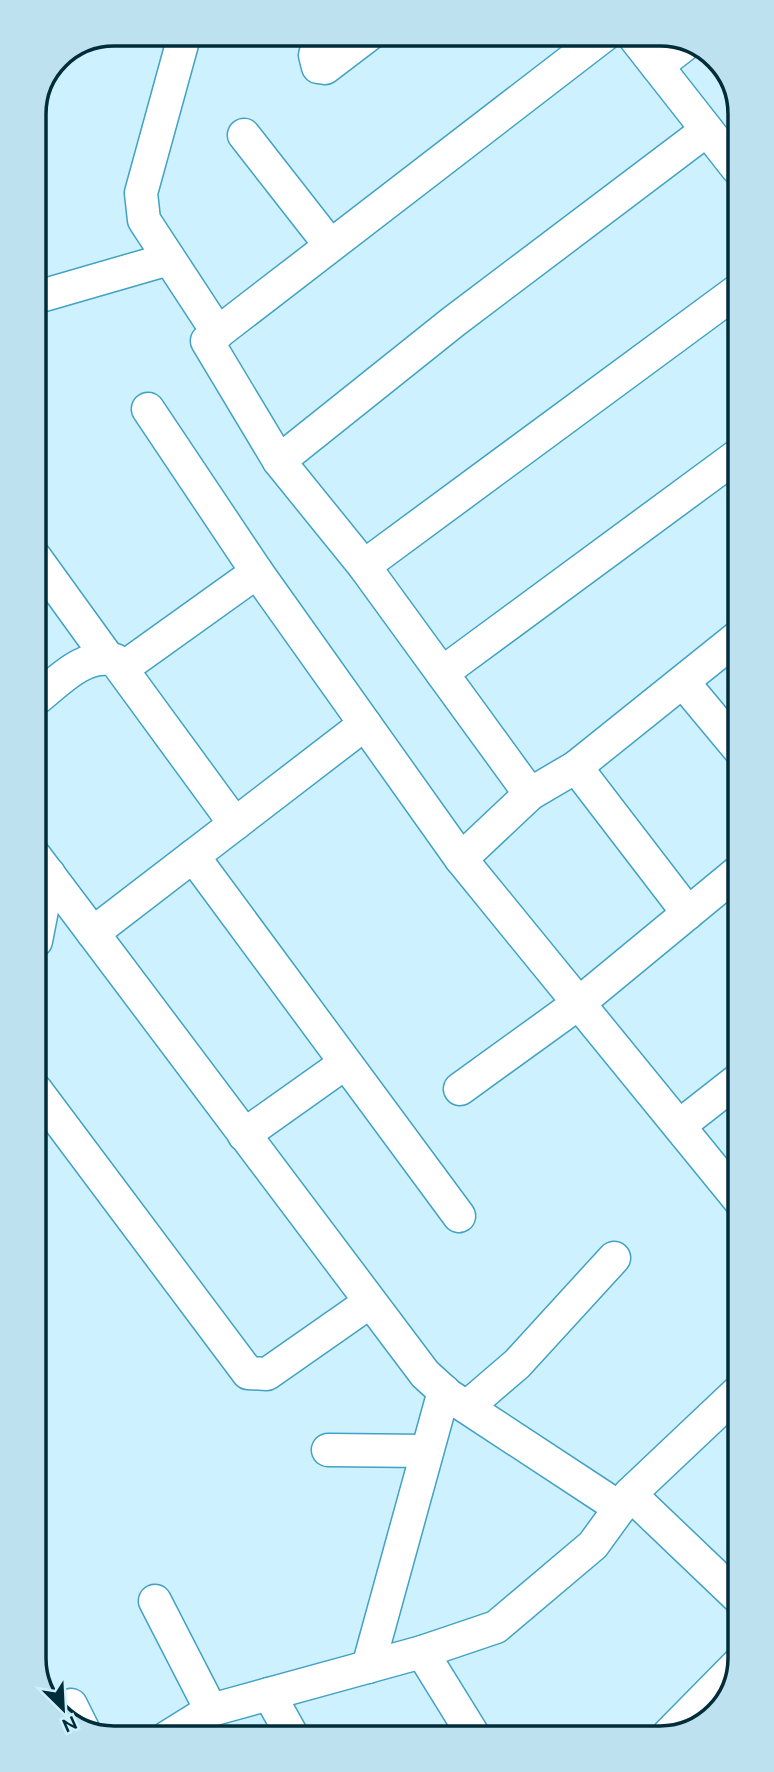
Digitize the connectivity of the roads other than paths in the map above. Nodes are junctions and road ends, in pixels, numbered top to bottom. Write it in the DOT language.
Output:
graph roads {
  1 [pos="181,46"];
  2 [pos="318,46"];
  3 [pos="355,46"];
  4 [pos="590,46"];
  5 [pos="641,46"];
  6 [pos="680,48"];
  7 [pos="657,66"];
  8 [pos="707,130"];
  9 [pos="244,135"];
  10 [pos="728,157"];
  11 [pos="330,244"];
  12 [pos="169,259"];
  13 [pos="46,295"];
  14 [pos="728,298"];
  15 [pos="218,332"];
  16 [pos="148,409"];
  17 [pos="279,461"];
  18 [pos="728,462"];
  19 [pos="364,566"];
  20 [pos="257,572"];
  21 [pos="46,574"];
  22 [pos="728,646"];
  23 [pos="115,663"];
  24 [pos="442,673"];
  25 [pos="683,682"];
  26 [pos="46,692"];
  27 [pos="365,724"];
  28 [pos="728,736"];
  29 [pos="576,767"];
  30 [pos="530,794"];
  31 [pos="235,824"];
  32 [pos="192,856"];
  33 [pos="461,859"];
  34 [pos="46,870"];
  35 [pos="728,881"];
  36 [pos="688,913"];
  37 [pos="93,933"];
  38 [pos="579,1003"];
  39 [pos="344,1064"];
  40 [pos="728,1088"];
  41 [pos="460,1089"];
  42 [pos="46,1103"];
  43 [pos="679,1126"];
  44 [pos="244,1135"];
  45 [pos="728,1186"];
  46 [pos="459,1216"];
  47 [pos="614,1258"];
  48 [pos="370,1302"];
  49 [pos="455,1399"];
  50 [pos="728,1407"];
  51 [pos="328,1450"];
  52 [pos="427,1451"];
  53 [pos="625,1501"];
  54 [pos="728,1589"];
  55 [pos="155,1601"];
  56 [pos="422,1652"];
  57 [pos="368,1667"];
  58 [pos="726,1676"];
  59 [pos="270,1694"];
  60 [pos="211,1710"];
  61 [pos="679,1724"];
  62 [pos="185,1726"];
  63 [pos="287,1726"];
  64 [pos="464,1726"];
  1 -- 12 [label="street"];
  2 -- 3 [label="street"];
  4 -- 11 [label="street"];
  5 -- 7 [label="street"];
  6 -- 7 [label="street"];
  7 -- 8 [label="street"];
  8 -- 10 [label="street"];
  8 -- 17 [label="street"];
  9 -- 11 [label="street"];
  11 -- 15 [label="street"];
  12 -- 13 [label="street"];
  12 -- 15 [label="street"];
  14 -- 19 [label="street"];
  15 -- 17 [label="street"];
  16 -- 20 [label="street"];
  17 -- 19 [label="street"];
  18 -- 24 [label="street"];
  19 -- 24 [label="street"];
  20 -- 23 [label="street"];
  20 -- 27 [label="street"];
  21 -- 23 [label="street"];
  22 -- 25 [label="street"];
  23 -- 26 [label="street"];
  23 -- 31 [label="street"];
  24 -- 30 [label="street"];
  25 -- 28 [label="street"];
  25 -- 29 [label="street"];
  27 -- 31 [label="street"];
  27 -- 33 [label="street"];
  29 -- 30 [label="street"];
  29 -- 36 [label="street"];
  30 -- 33 [label="street"];
  31 -- 32 [label="street"];
  32 -- 37 [label="street"];
  32 -- 39 [label="street"];
  33 -- 38 [label="street"];
  34 -- 37 [label="street"];
  35 -- 36 [label="street"];
  36 -- 38 [label="street"];
  37 -- 44 [label="street"];
  38 -- 41 [label="street"];
  38 -- 43 [label="street"];
  39 -- 44 [label="street"];
  39 -- 46 [label="street"];
  40 -- 43 [label="street"];
  42 -- 48 [label="street"];
  43 -- 45 [label="street"];
  44 -- 48 [label="street"];
  47 -- 49 [label="street"];
  48 -- 49 [label="street"];
  49 -- 52 [label="street"];
  49 -- 53 [label="street"];
  50 -- 53 [label="street"];
  51 -- 52 [label="street"];
  52 -- 57 [label="street"];
  53 -- 54 [label="street"];
  53 -- 56 [label="street"];
  55 -- 60 [label="street"];
  56 -- 57 [label="street"];
  56 -- 64 [label="street"];
  57 -- 59 [label="street"];
  58 -- 61 [label="street"];
  59 -- 60 [label="street"];
  59 -- 63 [label="street"];
  60 -- 62 [label="street"];
}
